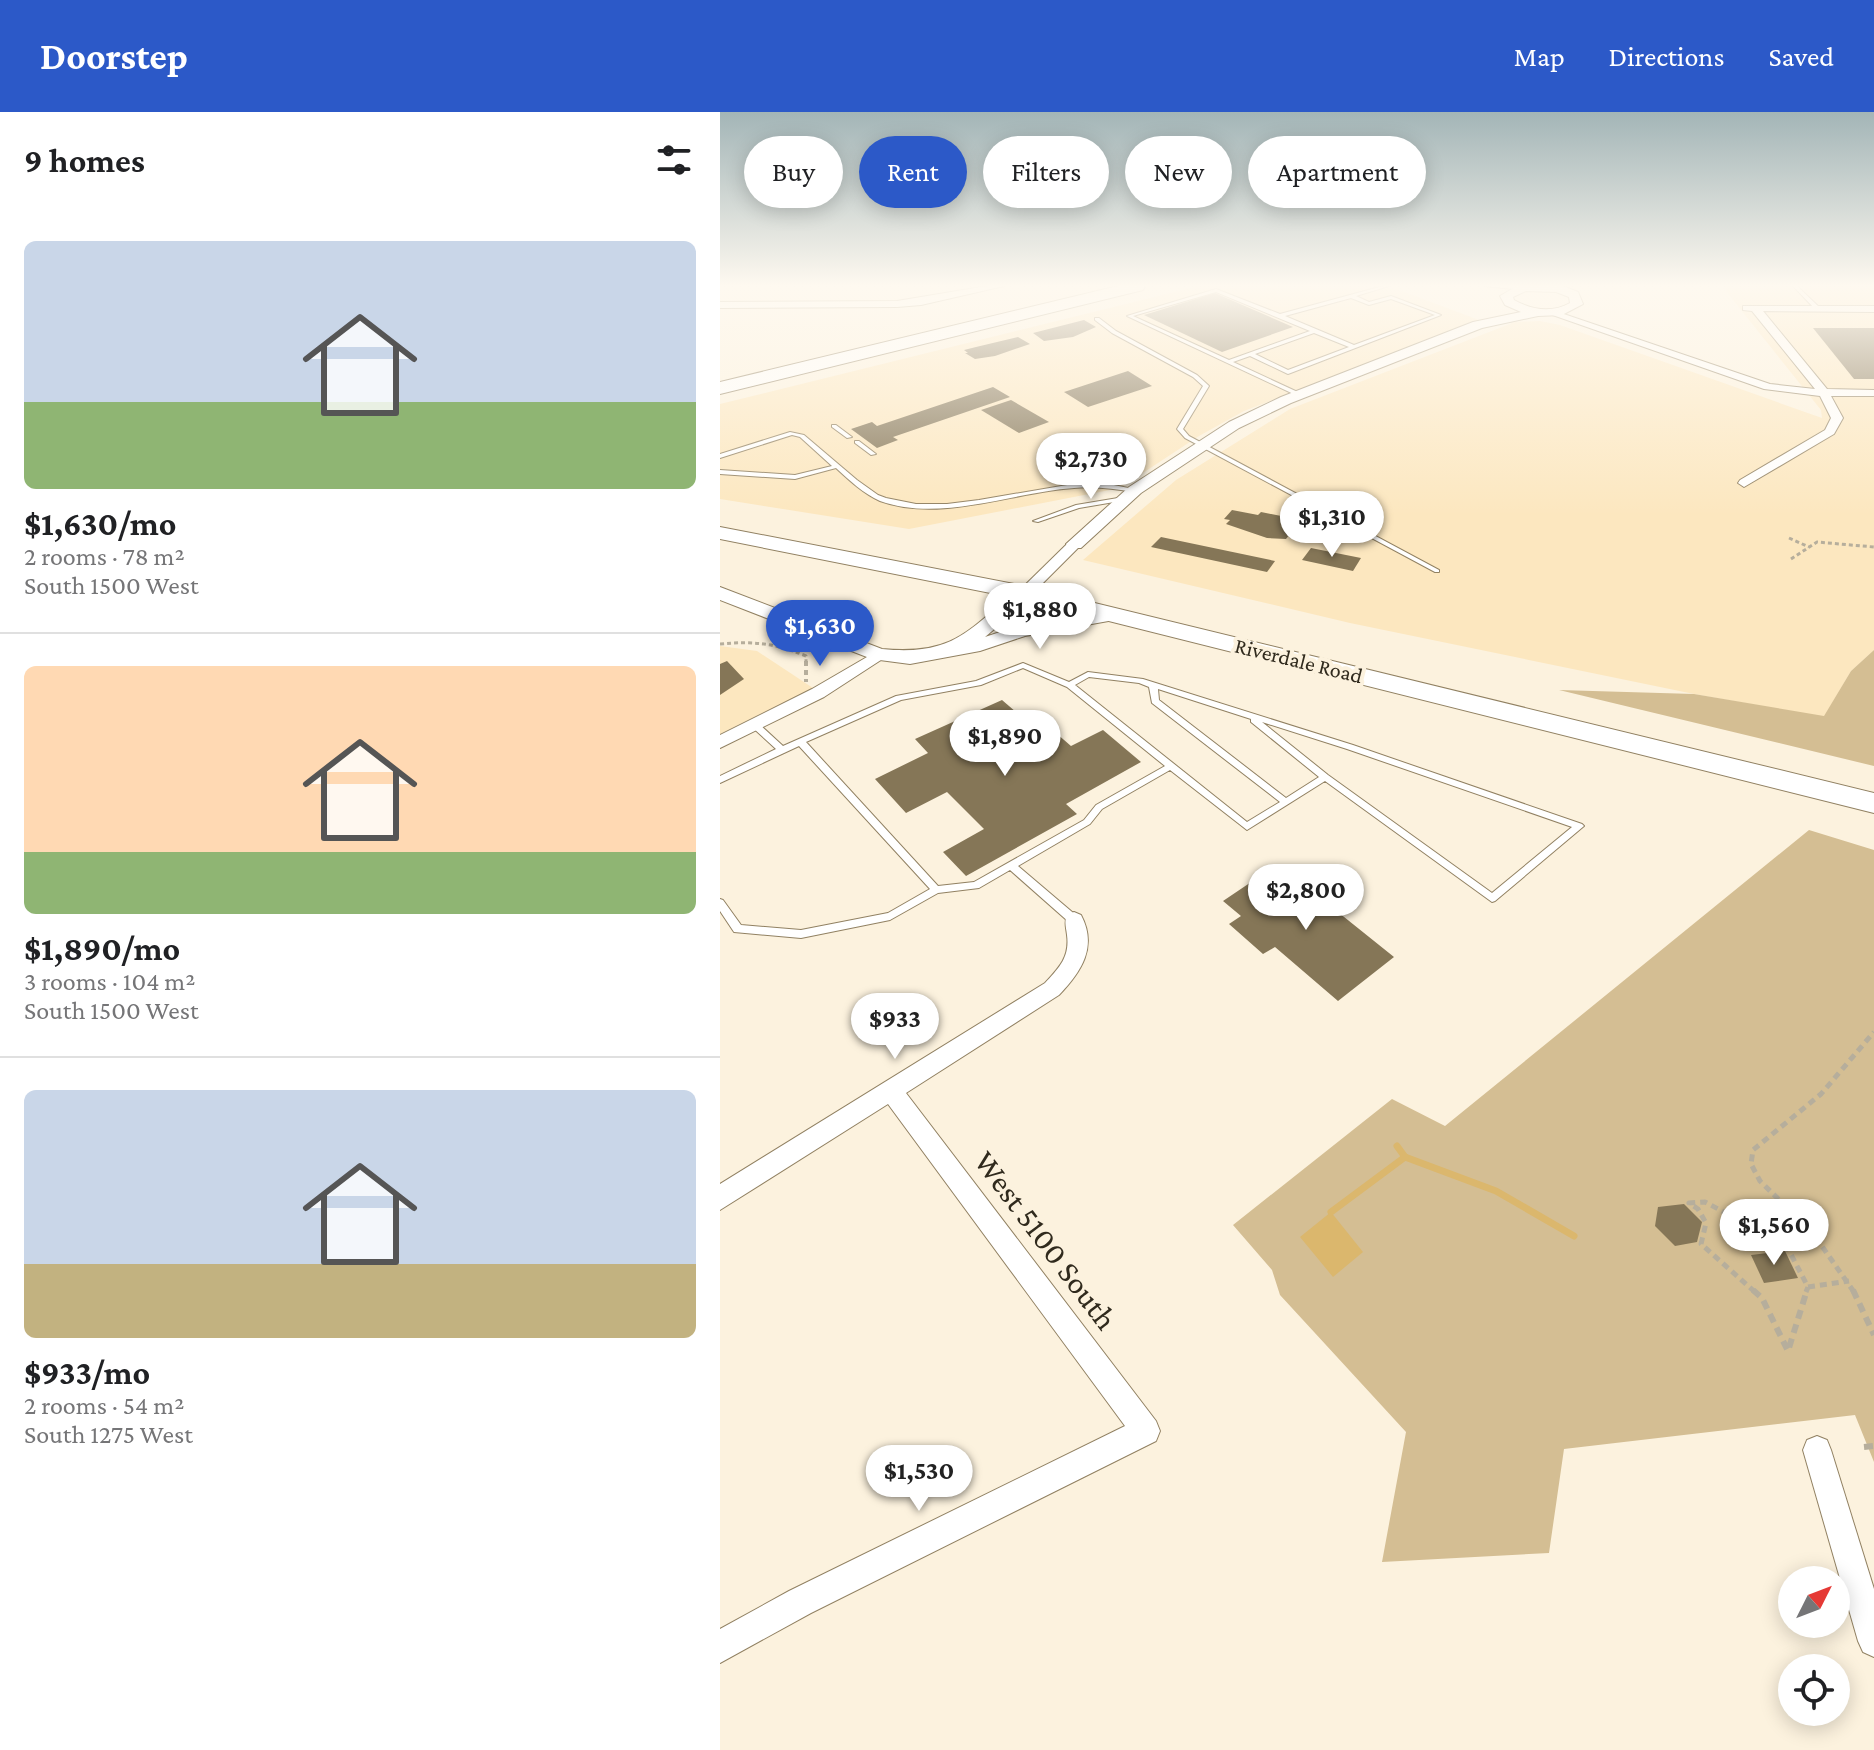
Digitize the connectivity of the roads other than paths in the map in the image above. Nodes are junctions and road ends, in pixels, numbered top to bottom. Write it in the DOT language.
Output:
graph roads {
  1 [pos="752,362"];
  2 [pos="824,362"];
  3 [pos="1170,362"];
  4 [pos="1229,362"];
  5 [pos="1268,362"];
  6 [pos="1313,362"];
  7 [pos="1383,362"];
  8 [pos="1697,362"];
  9 [pos="1799,362"];
  10 [pos="720,370"];
  11 [pos="720,388"];
  12 [pos="1824,393"];
  13 [pos="1874,393"];
  14 [pos="1300,395"];
  15 [pos="834,426"];
  16 [pos="849,437"];
  17 [pos="857,442"];
  18 [pos="1203,444"];
  19 [pos="873,454"];
  20 [pos="720,456"];
  21 [pos="838,466"];
  22 [pos="720,472"];
  23 [pos="1744,483"];
  24 [pos="1129,494"];
  25 [pos="1036,521"];
  26 [pos="720,533"];
  27 [pos="1075,544"];
  28 [pos="1437,571"];
  29 [pos="720,593"];
  30 [pos="1025,593"];
  31 [pos="1114,614"];
  32 [pos="961,647"];
  33 [pos="879,655"];
  34 [pos="1070,685"];
  35 [pos="1153,685"];
  36 [pos="1250,716"];
  37 [pos="755,725"];
  38 [pos="720,742"];
  39 [pos="801,742"];
  40 [pos="782,750"];
  41 [pos="1171,766"];
  42 [pos="1325,777"];
  43 [pos="720,780"];
  44 [pos="1286,802"];
  45 [pos="1874,803"];
  46 [pos="1011,865"];
  47 [pos="936,890"];
  48 [pos="720,903"];
  49 [pos="1074,920"];
  50 [pos="891,1090"];
  51 [pos="720,1198"];
  52 [pos="1817,1450"];
  53 [pos="1874,1641"];
  54 [pos="720,1647"];
  1 -- 10 [label="highway"];
  2 -- 11 [label="highway"];
  3 -- 18 [label="lane"];
  4 -- 14 [label="lane"];
  5 -- 6 [label="lane"];
  7 -- 14 [label="street"];
  8 -- 12 [label="street"];
  9 -- 12 [label="street"];
  12 -- 13 [label="street"];
  12 -- 23 [label="street"];
  14 -- 18 [label="street"];
  15 -- 16 [label="lane"];
  17 -- 19 [label="lane"];
  18 -- 24 [label="street"];
  18 -- 28 [label="lane"];
  20 -- 21 [label="lane"];
  21 -- 22 [label="lane"];
  21 -- 24 [label="lane"];
  24 -- 25 [label="lane"];
  24 -- 27 [label="street"];
  26 -- 30 [label="main road, Riverdale Road"];
  27 -- 30 [label="street"];
  29 -- 33 [label="street"];
  30 -- 31 [label="main road, Riverdale Road"];
  30 -- 32 [label="street"];
  31 -- 32 [label="street"];
  31 -- 45 [label="main road, Riverdale Road"];
  32 -- 33 [label="street"];
  33 -- 37 [label="street"];
  34 -- 35 [label="lane"];
  34 -- 39 [label="lane"];
  34 -- 41 [label="lane"];
  35 -- 36 [label="lane"];
  35 -- 44 [label="lane"];
  36 -- 42 [label="lane"];
  36 -- 42 [label="lane"];
  37 -- 38 [label="street"];
  37 -- 40 [label="lane"];
  39 -- 40 [label="lane"];
  39 -- 47 [label="lane"];
  40 -- 43 [label="lane"];
  41 -- 44 [label="lane"];
  41 -- 46 [label="lane"];
  42 -- 44 [label="lane"];
  46 -- 47 [label="lane"];
  46 -- 49 [label="lane"];
  47 -- 48 [label="lane"];
  49 -- 50 [label="street"];
  50 -- 51 [label="street"];
  50 -- 54 [label="street, West 5100 South"];
  52 -- 53 [label="street"];
}
